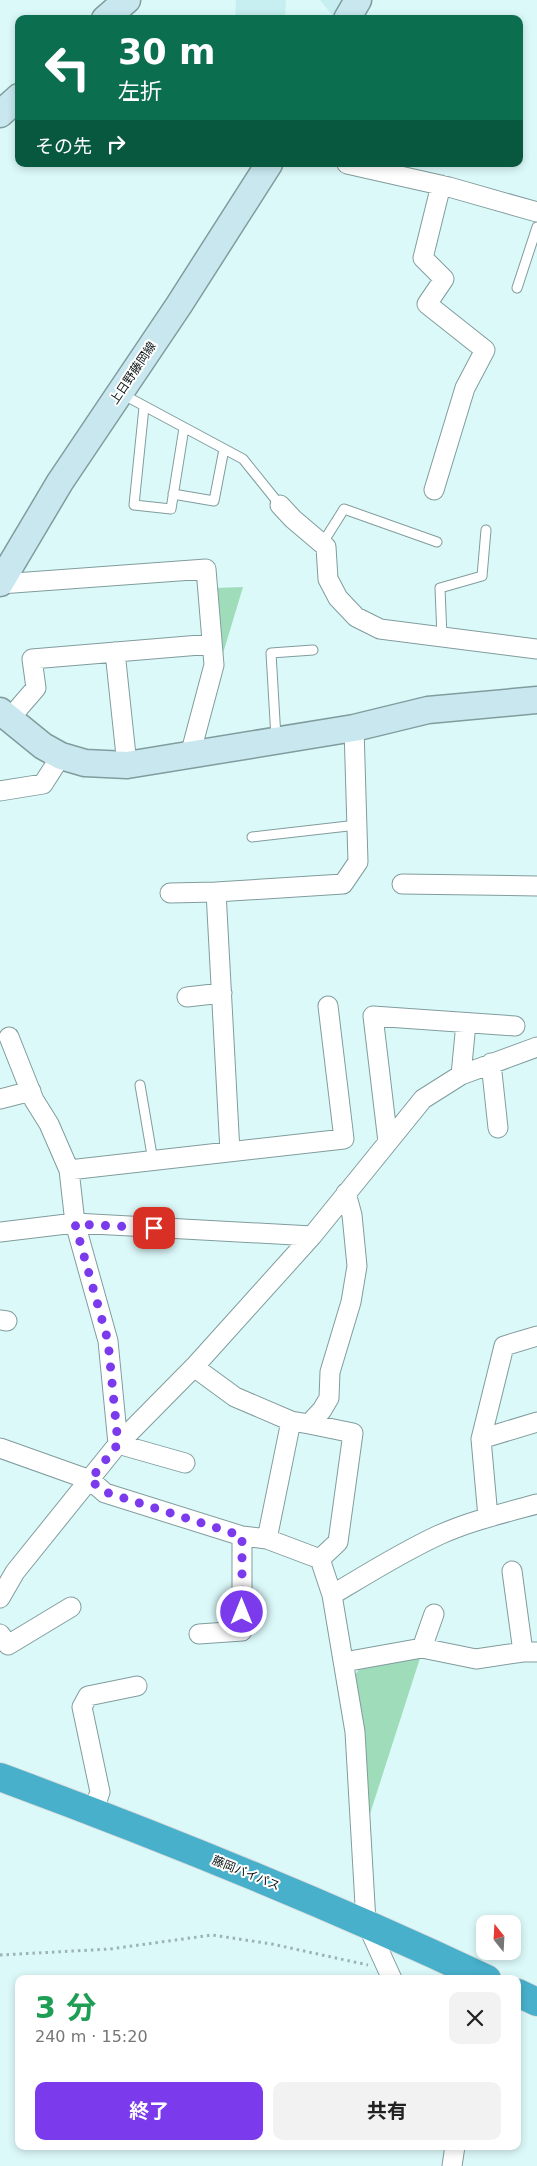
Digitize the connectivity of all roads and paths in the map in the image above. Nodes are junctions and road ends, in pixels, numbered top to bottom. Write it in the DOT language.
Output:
graph roads {
  1 [pos="127,0"];
  2 [pos="358,0"];
  3 [pos="110,15"];
  4 [pos="349,15"];
  5 [pos="267,167"];
  6 [pos="360,167"];
  7 [pos="441,185"];
  8 [pos="537,212"];
  9 [pos="537,228"];
  10 [pos="517,288"];
  11 [pos="120,393"];
  12 [pos="144,406"];
  13 [pos="184,428"];
  14 [pos="224,449"];
  15 [pos="434,490"];
  16 [pos="173,494"];
  17 [pos="280,505"];
  18 [pos="486,530"];
  19 [pos="437,542"];
  20 [pos="322,544"];
  21 [pos="0,583"];
  22 [pos="442,637"];
  23 [pos="212,644"];
  24 [pos="537,649"];
  25 [pos="313,650"];
  26 [pos="115,652"];
  27 [pos="537,700"];
  28 [pos="5,714"];
  29 [pos="354,728"];
  30 [pos="276,740"];
  31 [pos="190,755"];
  32 [pos="61,756"];
  33 [pos="128,765"];
  34 [pos="0,791"];
  35 [pos="357,825"];
  36 [pos="252,837"];
  37 [pos="402,884"];
  38 [pos="537,886"];
  39 [pos="216,892"];
  40 [pos="170,893"];
  41 [pos="222,993"];
  42 [pos="187,997"];
  43 [pos="328,1006"];
  44 [pos="466,1023"];
  45 [pos="515,1026"];
  46 [pos="6,1040"];
  47 [pos="537,1047"];
  48 [pos="491,1063"];
  49 [pos="461,1075"];
  50 [pos="140,1085"];
  51 [pos="30,1091"];
  52 [pos="0,1099"];
  53 [pos="498,1128"];
  54 [pos="388,1142"];
  55 [pos="230,1152"];
  56 [pos="153,1161"];
  57 [pos="69,1170"];
  58 [pos="346,1193"];
  59 [pos="75,1224"];
  60 [pos="0,1232"];
  61 [pos="312,1236"];
  62 [pos="537,1336"];
  63 [pos="194,1367"];
  64 [pos="300,1422"];
  65 [pos="537,1422"];
  66 [pos="481,1439"];
  67 [pos="118,1444"];
  68 [pos="0,1448"];
  69 [pos="185,1463"];
  70 [pos="90,1480"];
  71 [pos="537,1504"];
  72 [pos="488,1517"];
  73 [pos="242,1536"];
  74 [pos="267,1539"];
  75 [pos="320,1559"];
  76 [pos="512,1571"];
  77 [pos="332,1595"];
  78 [pos="0,1598"];
  79 [pos="71,1607"];
  80 [pos="434,1614"];
  81 [pos="0,1634"];
  82 [pos="199,1634"];
  83 [pos="422,1648"];
  84 [pos="530,1652"];
  85 [pos="344,1662"];
  86 [pos="138,1686"];
  87 [pos="0,1777"];
  88 [pos="93,1812"];
  89 [pos="366,1922"];
  90 [pos="0,1955"];
  91 [pos="390,1974"];
  92 [pos="468,1975"];
  93 [pos="521,1994"];
  94 [pos="537,2002"];
  95 [pos="454,2150"];
  96 [pos="452,2166"];
  1 -- 3 [label="street"];
  2 -- 4 [label="street"];
  5 -- 11 [label="street, 上日野藤岡線"];
  6 -- 7 [label="street"];
  7 -- 8 [label="street"];
  7 -- 15 [label="street"];
  9 -- 10 [label="lane"];
  11 -- 12 [label="lane"];
  11 -- 21 [label="street, 上日野藤岡線"];
  12 -- 13 [label="lane"];
  12 -- 16 [label="lane"];
  13 -- 14 [label="lane"];
  13 -- 16 [label="lane"];
  14 -- 16 [label="lane"];
  14 -- 17 [label="lane"];
  17 -- 20 [label="street"];
  18 -- 22 [label="lane"];
  19 -- 20 [label="lane"];
  20 -- 22 [label="street"];
  21 -- 23 [label="street"];
  22 -- 24 [label="street"];
  23 -- 26 [label="street"];
  23 -- 31 [label="street"];
  25 -- 30 [label="lane"];
  26 -- 28 [label="street"];
  26 -- 33 [label="street"];
  27 -- 29 [label="street"];
  28 -- 32 [label="street"];
  29 -- 30 [label="street"];
  29 -- 35 [label="street"];
  30 -- 31 [label="street"];
  31 -- 33 [label="street"];
  32 -- 33 [label="street"];
  32 -- 34 [label="street"];
  35 -- 36 [label="lane"];
  35 -- 39 [label="street"];
  37 -- 38 [label="street"];
  39 -- 40 [label="street"];
  39 -- 41 [label="street"];
  41 -- 42 [label="street"];
  41 -- 55 [label="street"];
  43 -- 55 [label="street"];
  44 -- 45 [label="street"];
  44 -- 49 [label="street"];
  44 -- 54 [label="street"];
  46 -- 51 [label="street"];
  47 -- 48 [label="street"];
  48 -- 49 [label="street"];
  48 -- 53 [label="street"];
  49 -- 54 [label="street"];
  50 -- 56 [label="lane"];
  51 -- 52 [label="street"];
  51 -- 57 [label="street"];
  54 -- 58 [label="street"];
  55 -- 56 [label="street"];
  56 -- 57 [label="street"];
  57 -- 59 [label="street"];
  58 -- 61 [label="street"];
  58 -- 64 [label="street"];
  59 -- 60 [label="street"];
  59 -- 61 [label="street"];
  59 -- 67 [label="street"];
  61 -- 63 [label="street"];
  62 -- 66 [label="street"];
  63 -- 64 [label="street"];
  63 -- 67 [label="street"];
  64 -- 74 [label="street"];
  64 -- 75 [label="street"];
  65 -- 66 [label="street"];
  66 -- 72 [label="street"];
  67 -- 69 [label="street"];
  67 -- 70 [label="street"];
  68 -- 70 [label="street"];
  70 -- 73 [label="street"];
  70 -- 78 [label="street"];
  71 -- 72 [label="street"];
  72 -- 77 [label="street"];
  73 -- 74 [label="street"];
  73 -- 82 [label="street"];
  74 -- 75 [label="street"];
  75 -- 77 [label="street"];
  76 -- 84 [label="street"];
  77 -- 85 [label="street"];
  79 -- 81 [label="street"];
  80 -- 83 [label="street"];
  83 -- 84 [label="street"];
  83 -- 85 [label="street"];
  85 -- 89 [label="street"];
  86 -- 88 [label="street"];
  87 -- 88 [label="highway, 藤岡バイパス"];
  88 -- 89 [label="highway, 藤岡バイパス"];
  89 -- 91 [label="street"];
  89 -- 92 [label="highway, 藤岡バイパス"];
  90 -- 91 [label="path"];
  93 -- 94 [label="highway"];
  95 -- 96 [label="street"];
}
